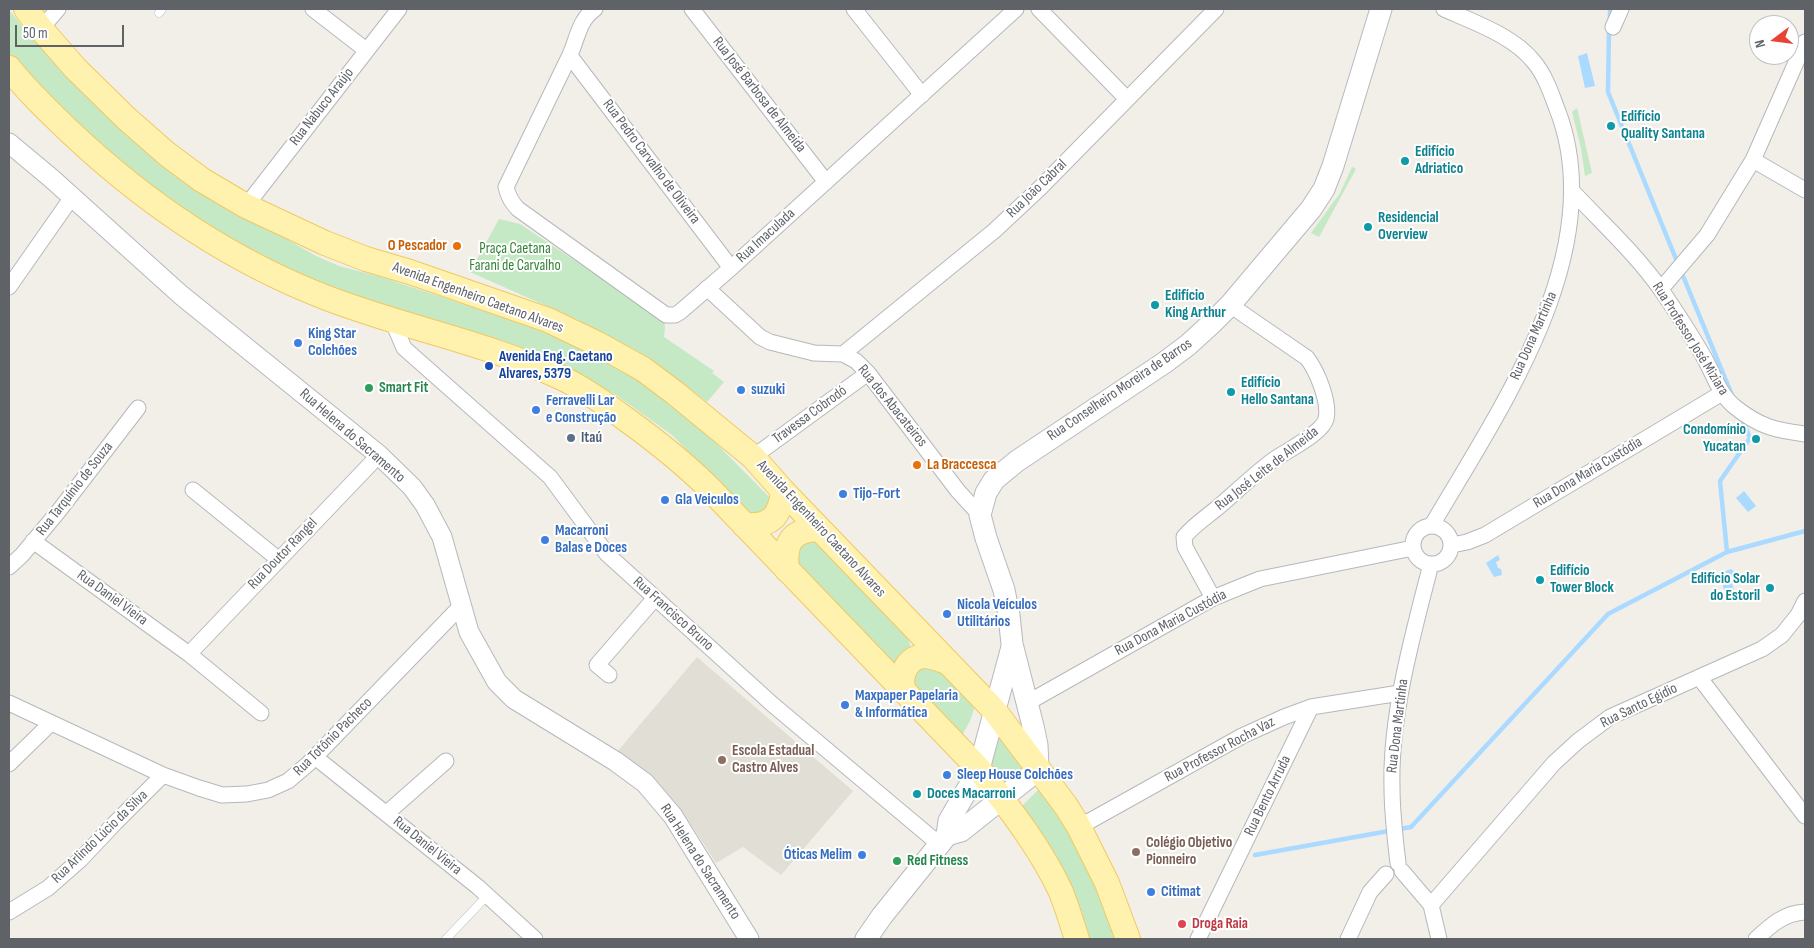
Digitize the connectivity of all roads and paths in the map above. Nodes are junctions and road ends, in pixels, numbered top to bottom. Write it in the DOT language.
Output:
graph roads {
  1 [pos="26,9"];
  2 [pos="58,9"];
  3 [pos="313,9"];
  4 [pos="399,9"];
  5 [pos="595,9"];
  6 [pos="692,9"];
  7 [pos="854,9"];
  8 [pos="1016,9"];
  9 [pos="1039,9"];
  10 [pos="1216,9"];
  11 [pos="1381,9"];
  12 [pos="1444,9"];
  13 [pos="1621,9"];
  14 [pos="1614,27"];
  15 [pos="41,29"];
  16 [pos="1805,42"];
  17 [pos="366,50"];
  18 [pos="570,56"];
  19 [pos="9,68"];
  20 [pos="922,95"];
  21 [pos="1128,99"];
  22 [pos="9,143"];
  23 [pos="1753,160"];
  24 [pos="826,182"];
  25 [pos="1805,190"];
  26 [pos="1572,192"];
  27 [pos="72,197"];
  28 [pos="246,206"];
  29 [pos="731,268"];
  30 [pos="9,287"];
  31 [pos="708,288"];
  32 [pos="1661,290"];
  33 [pos="1230,305"];
  34 [pos="392,320"];
  35 [pos="843,354"];
  36 [pos="868,373"];
  37 [pos="1722,393"];
  38 [pos="138,408"];
  39 [pos="1805,434"];
  40 [pos="379,455"];
  41 [pos="752,457"];
  42 [pos="193,490"];
  43 [pos="782,491"];
  44 [pos="980,515"];
  45 [pos="744,525"];
  46 [pos="1432,525"];
  47 [pos="819,529"];
  48 [pos="33,541"];
  49 [pos="1452,545"];
  50 [pos="1413,548"];
  51 [pos="278,559"];
  52 [pos="1431,564"];
  53 [pos="9,567"];
  54 [pos="787,570"];
  55 [pos="655,598"];
  56 [pos="1213,598"];
  57 [pos="1805,601"];
  58 [pos="461,606"];
  59 [pos="1012,644"];
  60 [pos="189,654"];
  61 [pos="947,662"];
  62 [pos="609,675"];
  63 [pos="1699,677"];
  64 [pos="904,691"];
  65 [pos="1400,693"];
  66 [pos="9,703"];
  67 [pos="1027,703"];
  68 [pos="1311,707"];
  69 [pos="994,710"];
  70 [pos="261,713"];
  71 [pos="51,723"];
  72 [pos="315,757"];
  73 [pos="446,761"];
  74 [pos="9,764"];
  75 [pos="1038,768"];
  76 [pos="979,769"];
  77 [pos="163,775"];
  78 [pos="1001,798"];
  79 [pos="387,813"];
  80 [pos="1805,816"];
  81 [pos="1079,827"];
  82 [pos="944,842"];
  83 [pos="1394,872"];
  84 [pos="487,896"];
  85 [pos="1431,905"];
  86 [pos="9,912"];
  87 [pos="1805,912"];
  88 [pos="446,939"];
  89 [pos="535,939"];
  90 [pos="750,939"];
  91 [pos="866,939"];
  92 [pos="1077,939"];
  93 [pos="1128,939"];
  94 [pos="1198,939"];
  95 [pos="1348,939"];
  96 [pos="1439,939"];
  97 [pos="1756,939"];
  1 -- 15 [label="main road, Avenida Engenheiro Caetano Alvares"];
  2 -- 15 [label="street"];
  3 -- 17 [label="street"];
  4 -- 17 [label="street, Rua Nabuco Araújo"];
  5 -- 18 [label="street"];
  6 -- 24 [label="street, Rua José Barbosa de Almeida"];
  7 -- 20 [label="street"];
  8 -- 20 [label="street, Rua Imaculada"];
  9 -- 21 [label="street"];
  10 -- 21 [label="street, Rua João Cabral"];
  11 -- 33 [label="main road, Rua Conselheiro Moreira de Barros"];
  12 -- 26 [label="street, Rua Dona Martinha"];
  13 -- 14 [label="street"];
  15 -- 28 [label="main road, Avenida Engenheiro Caetano Alvares"];
  16 -- 23 [label="street"];
  17 -- 28 [label="street, Rua Nabuco Araújo"];
  18 -- 29 [label="street, Rua Pedro Carvalho de Oliveira"];
  18 -- 31 [label="street, Rua Imaculada"];
  19 -- 34 [label="main road"];
  20 -- 24 [label="street, Rua Imaculada"];
  21 -- 35 [label="street, Rua João Cabral"];
  22 -- 27 [label="street, Rua Helena do Sacramento"];
  23 -- 25 [label="street"];
  23 -- 32 [label="street"];
  24 -- 29 [label="street, Rua Imaculada"];
  26 -- 32 [label="street, Rua Professor José Miziara"];
  26 -- 46 [label="street, Rua Dona Martinha"];
  27 -- 30 [label="street"];
  27 -- 40 [label="street, Rua Helena do Sacramento"];
  28 -- 41 [label="main road, Avenida Engenheiro Caetano Alvares"];
  29 -- 31 [label="street, Rua Imaculada"];
  31 -- 35 [label="street, Rua dos Abacateiros"];
  32 -- 37 [label="street, Rua Professor José Miziara"];
  33 -- 44 [label="main road, Rua Conselheiro Moreira de Barros"];
  33 -- 56 [label="street, Rua José Leite de Almeida"];
  34 -- 45 [label="main road"];
  34 -- 55 [label="street, Rua Francisco Bruno"];
  35 -- 36 [label="street, Rua dos Abacateiros"];
  36 -- 41 [label="street, Travessa Cobrodó"];
  36 -- 44 [label="street, Rua dos Abacateiros"];
  37 -- 39 [label="street, Rua Professor José Miziara"];
  37 -- 49 [label="street, Rua Dona Maria Custódia"];
  38 -- 48 [label="street, Rua Tarquínio de Souza"];
  40 -- 51 [label="street, Rua Doutor Rangel"];
  40 -- 58 [label="street, Rua Helena do Sacramento"];
  41 -- 43 [label="main road, Avenida Engenheiro Caetano Alvares"];
  42 -- 51 [label="street"];
  43 -- 45 [label="main road"];
  43 -- 47 [label="main road, Avenida Engenheiro Caetano Alvares"];
  44 -- 59 [label="main road"];
  45 -- 54 [label="main road"];
  46 -- 49 [label="street"];
  46 -- 50 [label="street"];
  47 -- 54 [label="main road"];
  47 -- 61 [label="main road, Avenida Engenheiro Caetano Alvares"];
  48 -- 53 [label="street, Rua Tarquínio de Souza"];
  48 -- 60 [label="street, Rua Daniel Vieira"];
  49 -- 52 [label="street"];
  50 -- 52 [label="street"];
  50 -- 56 [label="street, Rua Dona Maria Custódia"];
  51 -- 60 [label="street, Rua Doutor Rangel"];
  52 -- 65 [label="street, Rua Dona Martinha"];
  54 -- 64 [label="main road"];
  55 -- 62 [label="street"];
  55 -- 82 [label="street, Rua Francisco Bruno"];
  56 -- 67 [label="street, Rua Dona Maria Custódia"];
  57 -- 63 [label="street, Rua Santo Egidio"];
  58 -- 72 [label="street, Rua Totônio Pacheco"];
  58 -- 90 [label="street, Rua Helena do Sacramento"];
  59 -- 67 [label="main road"];
  59 -- 69 [label="main road"];
  60 -- 70 [label="street, Rua Daniel Vieira"];
  61 -- 64 [label="main road"];
  61 -- 69 [label="main road, Avenida Engenheiro Caetano Alvares"];
  63 -- 80 [label="street"];
  63 -- 85 [label="street, Rua Santo Egidio"];
  64 -- 76 [label="main road"];
  65 -- 68 [label="street, Rua Professor Rocha Vaz"];
  65 -- 83 [label="street, Rua Dona Martinha"];
  66 -- 71 [label="street, Rua Totônio Pacheco"];
  67 -- 75 [label="main road"];
  68 -- 81 [label="street, Rua Professor Rocha Vaz"];
  68 -- 94 [label="street, Rua Bento Arruda"];
  69 -- 75 [label="main road, Avenida Engenheiro Caetano Alvares"];
  69 -- 76 [label="main road"];
  71 -- 74 [label="street"];
  71 -- 77 [label="street, Rua Totônio Pacheco"];
  72 -- 77 [label="street, Rua Totônio Pacheco"];
  72 -- 79 [label="street, Rua Daniel Vieira"];
  73 -- 79 [label="street"];
  75 -- 78 [label="main road"];
  75 -- 81 [label="main road, Avenida Engenheiro Caetano Alvares"];
  76 -- 78 [label="main road"];
  76 -- 82 [label="main road"];
  77 -- 86 [label="street, Rua Arlindo Lúcio da Silva"];
  78 -- 82 [label="main road"];
  78 -- 92 [label="main road"];
  79 -- 84 [label="street, Rua Daniel Vieira"];
  81 -- 93 [label="main road, Avenida Engenheiro Caetano Alvares"];
  82 -- 91 [label="main road"];
  83 -- 85 [label="street"];
  83 -- 95 [label="street"];
  84 -- 88 [label="lane"];
  84 -- 89 [label="street, Rua Daniel Vieira"];
  85 -- 96 [label="street"];
  87 -- 97 [label="street"];
}
